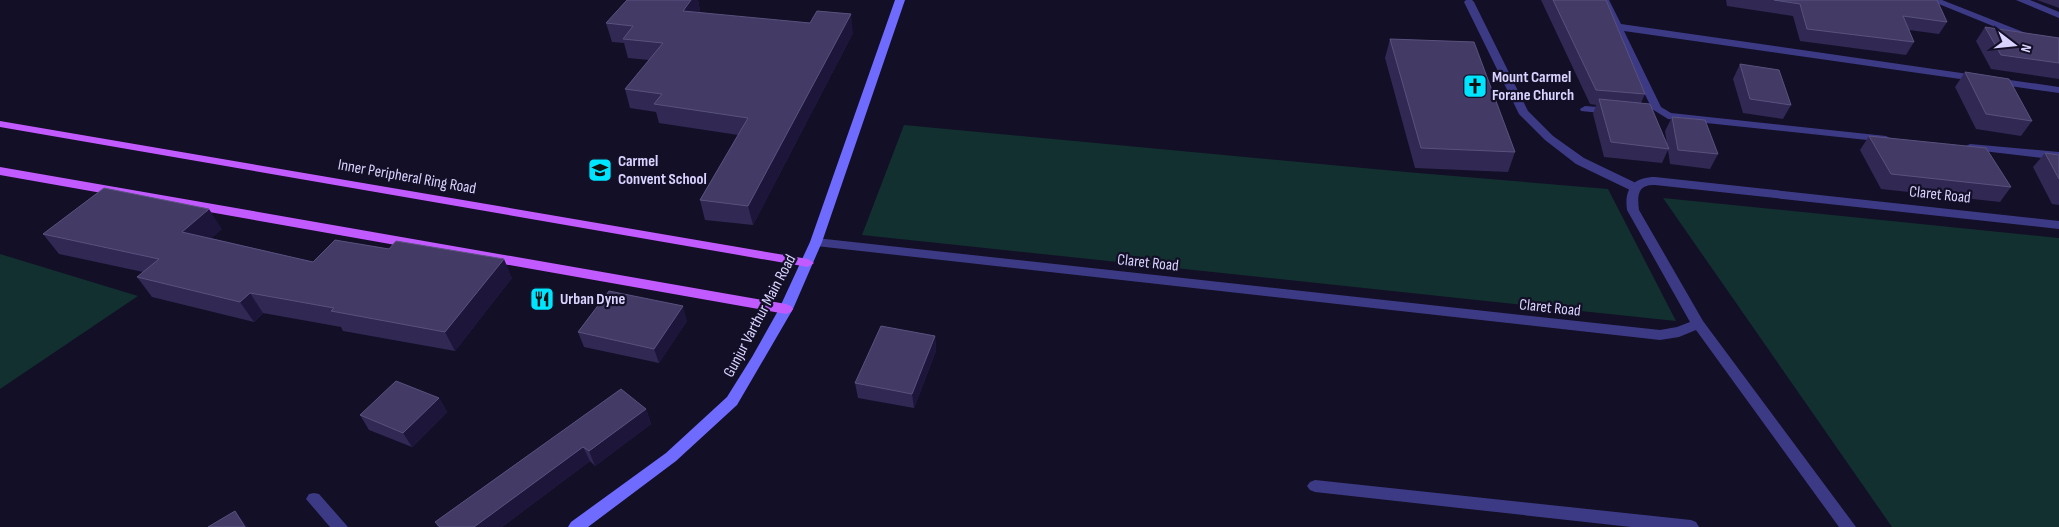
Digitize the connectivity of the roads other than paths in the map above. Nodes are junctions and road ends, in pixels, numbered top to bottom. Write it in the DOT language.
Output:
graph roads {
  1 [pos="900,0"];
  2 [pos="1604,0"];
  3 [pos="1934,0"];
  4 [pos="2021,0"];
  5 [pos="1469,2"];
  6 [pos="2059,15"];
  7 [pos="1618,27"];
  8 [pos="2059,50"];
  9 [pos="2059,90"];
  10 [pos="1585,109"];
  11 [pos="1622,112"];
  12 [pos="1650,114"];
  13 [pos="1668,116"];
  14 [pos="0,124"];
  15 [pos="1897,140"];
  16 [pos="1956,146"];
  17 [pos="2059,156"];
  18 [pos="0,171"];
  19 [pos="1634,187"];
  20 [pos="2059,225"];
  21 [pos="816,242"];
  22 [pos="808,262"];
  23 [pos="786,309"];
  24 [pos="1698,324"];
  25 [pos="1316,486"];
  26 [pos="314,499"];
  27 [pos="340,527"];
  28 [pos="576,527"];
  29 [pos="1691,527"];
  30 [pos="1848,527"];
  1 -- 21 [label="main road, Gunjur Varthur Main Road"];
  2 -- 7 [label="street"];
  3 -- 8 [label="street"];
  4 -- 6 [label="street"];
  5 -- 19 [label="street"];
  7 -- 9 [label="street"];
  7 -- 13 [label="street"];
  10 -- 11 [label="street"];
  12 -- 13 [label="street"];
  13 -- 15 [label="street"];
  14 -- 22 [label="main road, Inner Peripheral Ring Road"];
  16 -- 17 [label="street"];
  18 -- 23 [label="main road"];
  19 -- 20 [label="street, Claret Road"];
  19 -- 24 [label="street"];
  21 -- 22 [label="main road, Gunjur Varthur Main Road"];
  21 -- 24 [label="street, Claret Road"];
  22 -- 23 [label="main road, Gunjur Varthur Main Road"];
  23 -- 28 [label="main road, Gunjur Varthur Main Road"];
  24 -- 30 [label="street"];
  25 -- 29 [label="street"];
  26 -- 27 [label="street"];
}
